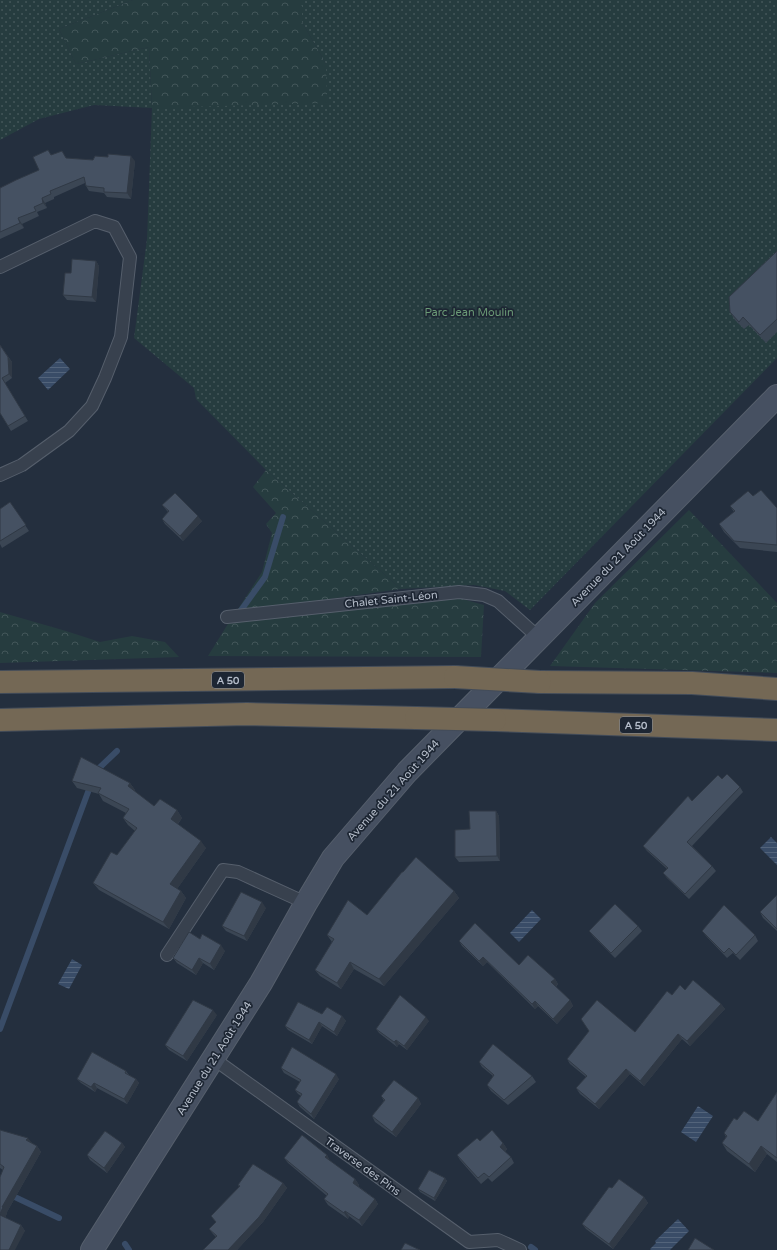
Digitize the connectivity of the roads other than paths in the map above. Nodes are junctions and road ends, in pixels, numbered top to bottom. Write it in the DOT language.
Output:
graph roads {
  1 [pos="0,267"];
  2 [pos="777,396"];
  3 [pos="0,474"];
  4 [pos="227,617"];
  5 [pos="539,638"];
  6 [pos="0,682"];
  7 [pos="777,689"];
  8 [pos="0,720"];
  9 [pos="777,730"];
  10 [pos="306,903"];
  11 [pos="167,955"];
  12 [pos="214,1059"];
  13 [pos="100,1246"];
  14 [pos="520,1250"];
  1 -- 3 [label="lane"];
  2 -- 5 [label="main road, Avenue du 21 Août 1944"];
  4 -- 5 [label="lane, Chalet Saint-Léon"];
  5 -- 10 [label="main road, Avenue du 21 Août 1944"];
  6 -- 7 [label="highway, A 50, bridge"];
  8 -- 9 [label="highway, A 50, bridge"];
  10 -- 11 [label="lane"];
  10 -- 12 [label="main road, Avenue du 21 Août 1944"];
  12 -- 13 [label="main road, Avenue du 21 Août 1944"];
  12 -- 14 [label="lane, Traverse des Pins"];
}
